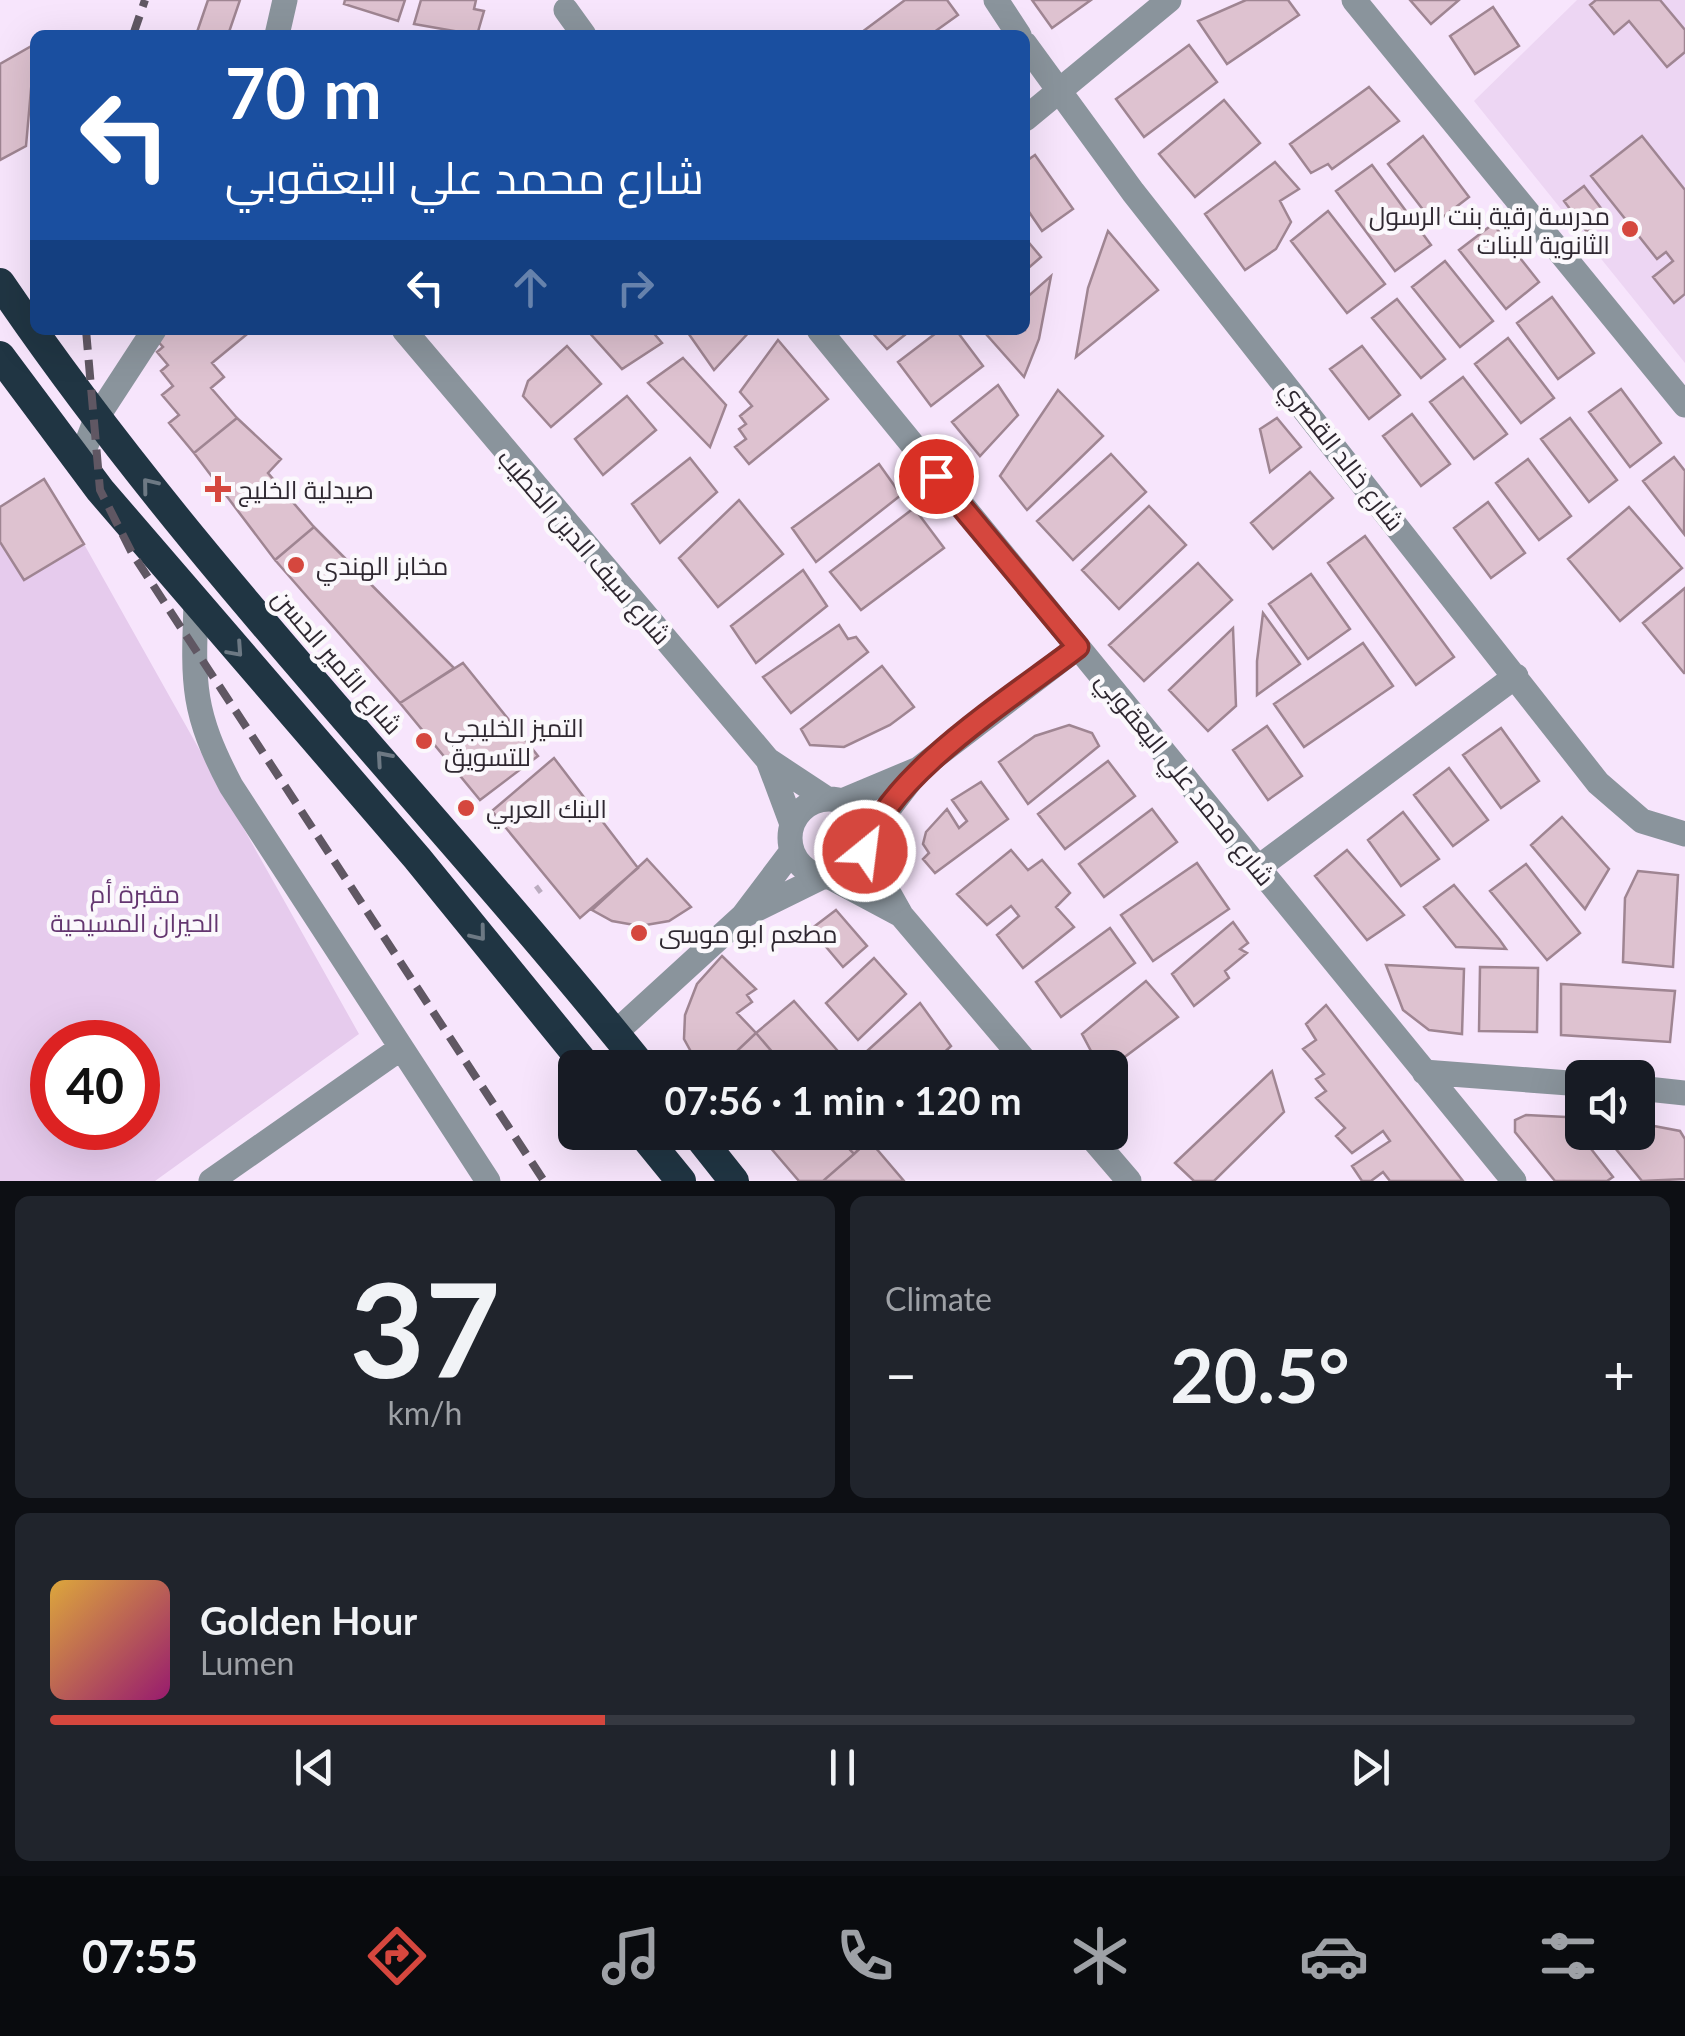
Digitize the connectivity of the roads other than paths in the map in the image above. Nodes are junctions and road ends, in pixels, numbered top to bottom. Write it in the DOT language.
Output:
graph roads {
  1 [pos="285,0"];
  2 [pos="996,0"];
  3 [pos="1169,0"];
  4 [pos="1354,0"];
  5 [pos="566,10"];
  6 [pos="278,30"];
  7 [pos="580,30"];
  8 [pos="1016,30"];
  9 [pos="1030,52"];
  10 [pos="1057,93"];
  11 [pos="1030,115"];
  12 [pos="0,282"];
  13 [pos="30,325"];
  14 [pos="37,335"];
  15 [pos="151,335"];
  16 [pos="408,335"];
  17 [pos="823,335"];
  18 [pos="0,356"];
  19 [pos="1685,405"];
  20 [pos="96,419"];
  21 [pos="80,464"];
  22 [pos="176,519"];
  23 [pos="144,544"];
  24 [pos="196,604"];
  25 [pos="1078,647"];
  26 [pos="1516,676"];
  27 [pos="768,760"];
  28 [pos="920,768"];
  29 [pos="834,800"];
  30 [pos="792,824"];
  31 [pos="1685,834"];
  32 [pos="867,844"];
  33 [pos="792,851"];
  34 [pos="1259,866"];
  35 [pos="826,877"];
  36 [pos="901,915"];
  37 [pos="743,916"];
  38 [pos="615,1033"];
  39 [pos="401,1048"];
  40 [pos="573,1050"];
  41 [pos="629,1050"];
  42 [pos="1015,1050"];
  43 [pos="1424,1072"];
  44 [pos="1565,1083"];
  45 [pos="1655,1090"];
  46 [pos="1685,1094"];
  47 [pos="656,1150"];
  48 [pos="709,1150"];
  49 [pos="1102,1150"];
  50 [pos="211,1181"];
  51 [pos="488,1181"];
  52 [pos="681,1181"];
  53 [pos="734,1181"];
  54 [pos="1129,1181"];
  55 [pos="1514,1181"];
  1 -- 6 [label="street"];
  2 -- 8 [label="street"];
  3 -- 10 [label="street"];
  4 -- 19 [label="street"];
  5 -- 7 [label="street"];
  9 -- 10 [label="street, شارع خالد القصري"];
  10 -- 11 [label="street"];
  10 -- 26 [label="street, شارع خالد القصري"];
  12 -- 13 [label="highway, شارع الأمير الحسن"];
  14 -- 20 [label="highway, شارع الأمير الحسن"];
  15 -- 20 [label="street"];
  16 -- 27 [label="street, شارع سيف الدين الخطيب"];
  17 -- 25 [label="street, شارع محمد علي اليعقوبي"];
  18 -- 21 [label="highway"];
  20 -- 21 [label="street"];
  22 -- 20 [label="highway, شارع الأمير الحسن, one-way"];
  21 -- 23 [label="highway"];
  22 -- 23 [label="street"];
  38 -- 22 [label="highway, شارع الأمير الحسن, one-way"];
  23 -- 24 [label="highway"];
  24 -- 39 [label="street"];
  24 -- 40 [label="highway, one-way"];
  25 -- 28 [label="street"];
  25 -- 34 [label="street, شارع محمد علي اليعقوبي"];
  26 -- 31 [label="street, شارع خالد القصري"];
  26 -- 34 [label="street"];
  27 -- 29 [label="street, شارع سيف الدين الخطيب"];
  27 -- 30 [label="street, شارع سيف الدين الخطيب"];
  28 -- 29 [label="street"];
  28 -- 32 [label="street"];
  29 -- 30 [label="street"];
  29 -- 32 [label="street"];
  30 -- 33 [label="street"];
  32 -- 35 [label="street"];
  32 -- 36 [label="street"];
  33 -- 35 [label="street"];
  33 -- 37 [label="street"];
  34 -- 43 [label="street, شارع محمد علي اليعقوبي"];
  35 -- 36 [label="street"];
  35 -- 37 [label="street"];
  36 -- 42 [label="street"];
  37 -- 38 [label="street"];
  38 -- 41 [label="highway, شارع الأمير الحسن"];
  39 -- 50 [label="street"];
  39 -- 51 [label="street"];
  43 -- 44 [label="street"];
  43 -- 55 [label="street, شارع محمد علي اليعقوبي"];
  45 -- 46 [label="street"];
  47 -- 52 [label="highway"];
  48 -- 53 [label="highway"];
  49 -- 54 [label="street"];
}
